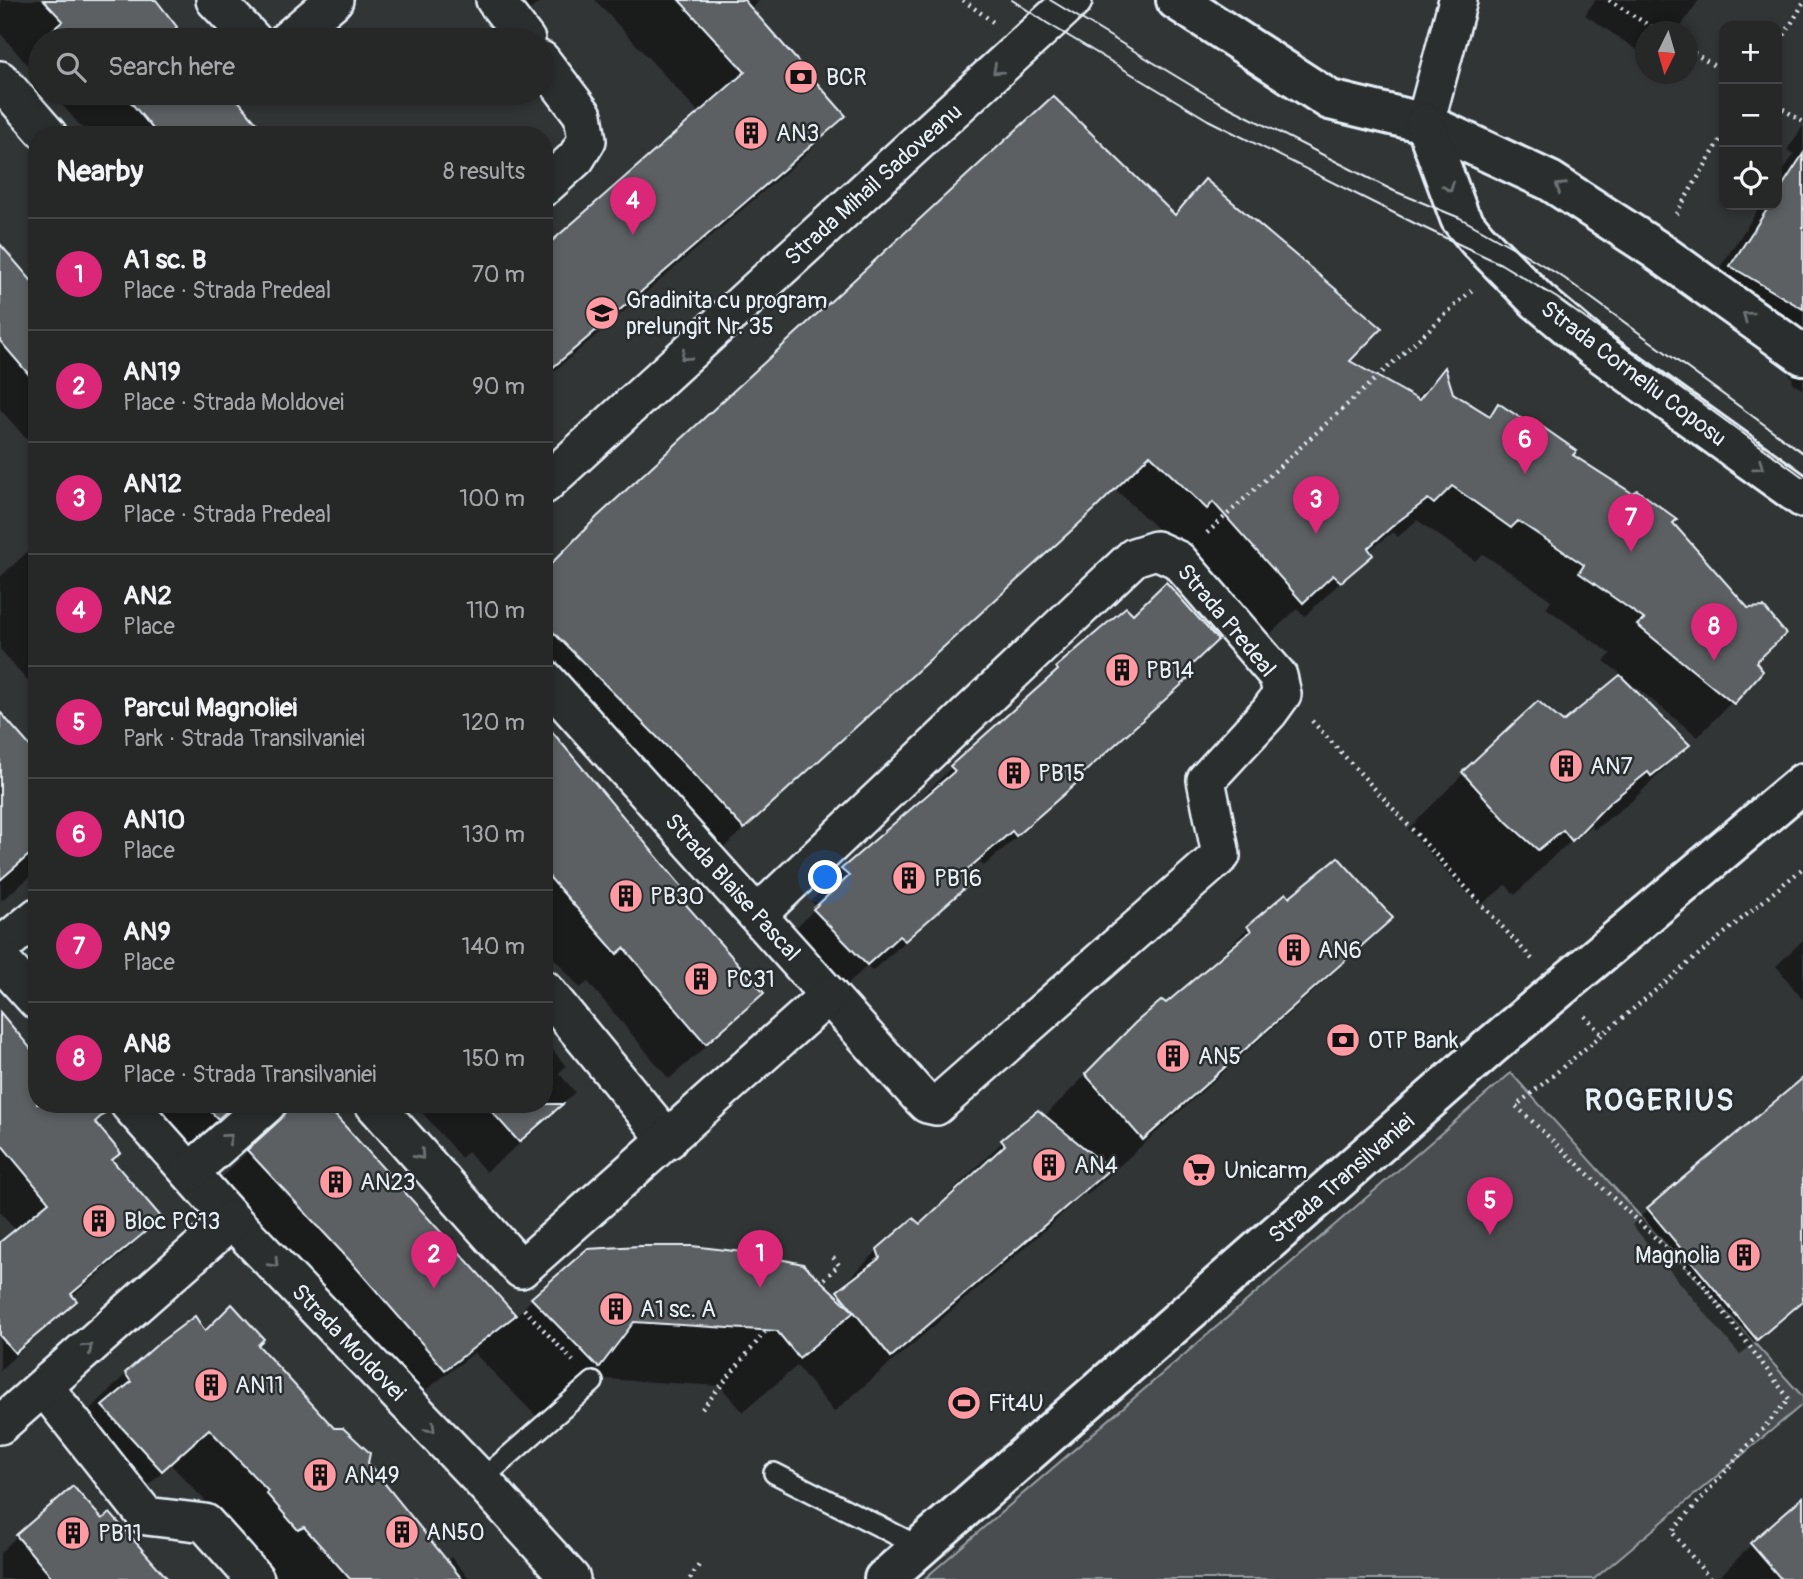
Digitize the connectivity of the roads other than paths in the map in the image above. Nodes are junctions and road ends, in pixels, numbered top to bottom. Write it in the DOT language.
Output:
graph roads {
  1 [pos="215,0"];
  2 [pos="334,0"];
  3 [pos="495,0"];
  4 [pos="1176,0"];
  5 [pos="1458,0"];
  6 [pos="1060,12"];
  7 [pos="242,28"];
  8 [pos="301,28"];
  9 [pos="517,28"];
  10 [pos="553,76"];
  11 [pos="0,80"];
  12 [pos="1425,123"];
  13 [pos="40,126"];
  14 [pos="553,179"];
  15 [pos="1803,355"];
  16 [pos="553,477"];
  17 [pos="1803,498"];
  18 [pos="553,688"];
  19 [pos="1803,783"];
  20 [pos="758,914"];
  21 [pos="28,924"];
  22 [pos="0,947"];
  23 [pos="0,960"];
  24 [pos="28,991"];
  25 [pos="829,995"];
  26 [pos="553,1000"];
  27 [pos="920,1097"];
  28 [pos="137,1113"];
  29 [pos="257,1113"];
  30 [pos="382,1113"];
  31 [pos="668,1140"];
  32 [pos="190,1172"];
  33 [pos="232,1220"];
  34 [pos="593,1382"];
  35 [pos="44,1387"];
  36 [pos="0,1425"];
  37 [pos="774,1473"];
  38 [pos="481,1480"];
  39 [pos="920,1547"];
  40 [pos="255,1579"];
  41 [pos="571,1579"];
  42 [pos="884,1579"];
  1 -- 7 [label="street"];
  2 -- 8 [label="street"];
  3 -- 9 [label="street"];
  4 -- 12 [label="main road"];
  5 -- 12 [label="street"];
  6 -- 16 [label="street, Strada Mihail Sadoveanu, one-way"];
  10 -- 14 [label="street"];
  11 -- 13 [label="street"];
  15 -- 12 [label="main road, one-way"];
  12 -- 17 [label="main road, Strada Corneliu Coposu, one-way"];
  18 -- 20 [label="street, Strada Blaise Pascal"];
  19 -- 39 [label="main road, Strada Transilvaniei"];
  20 -- 25 [label="street, Strada Blaise Pascal"];
  20 -- 27 [label="street, Strada Predeal"];
  21 -- 22 [label="street"];
  23 -- 24 [label="street"];
  25 -- 27 [label="street, Strada Blaise Pascal"];
  25 -- 31 [label="street"];
  26 -- 31 [label="street"];
  28 -- 32 [label="street, Strada Moldovei"];
  32 -- 29 [label="street, one-way"];
  30 -- 31 [label="street, one-way"];
  32 -- 33 [label="street, Strada Moldovei"];
  35 -- 33 [label="street, one-way"];
  33 -- 38 [label="street, Strada Moldovei, one-way"];
  34 -- 38 [label="lane"];
  35 -- 36 [label="street"];
  35 -- 40 [label="street"];
  37 -- 39 [label="lane"];
  38 -- 41 [label="street, Strada Moldovei"];
  39 -- 42 [label="main road, Strada Transilvaniei"];
}
